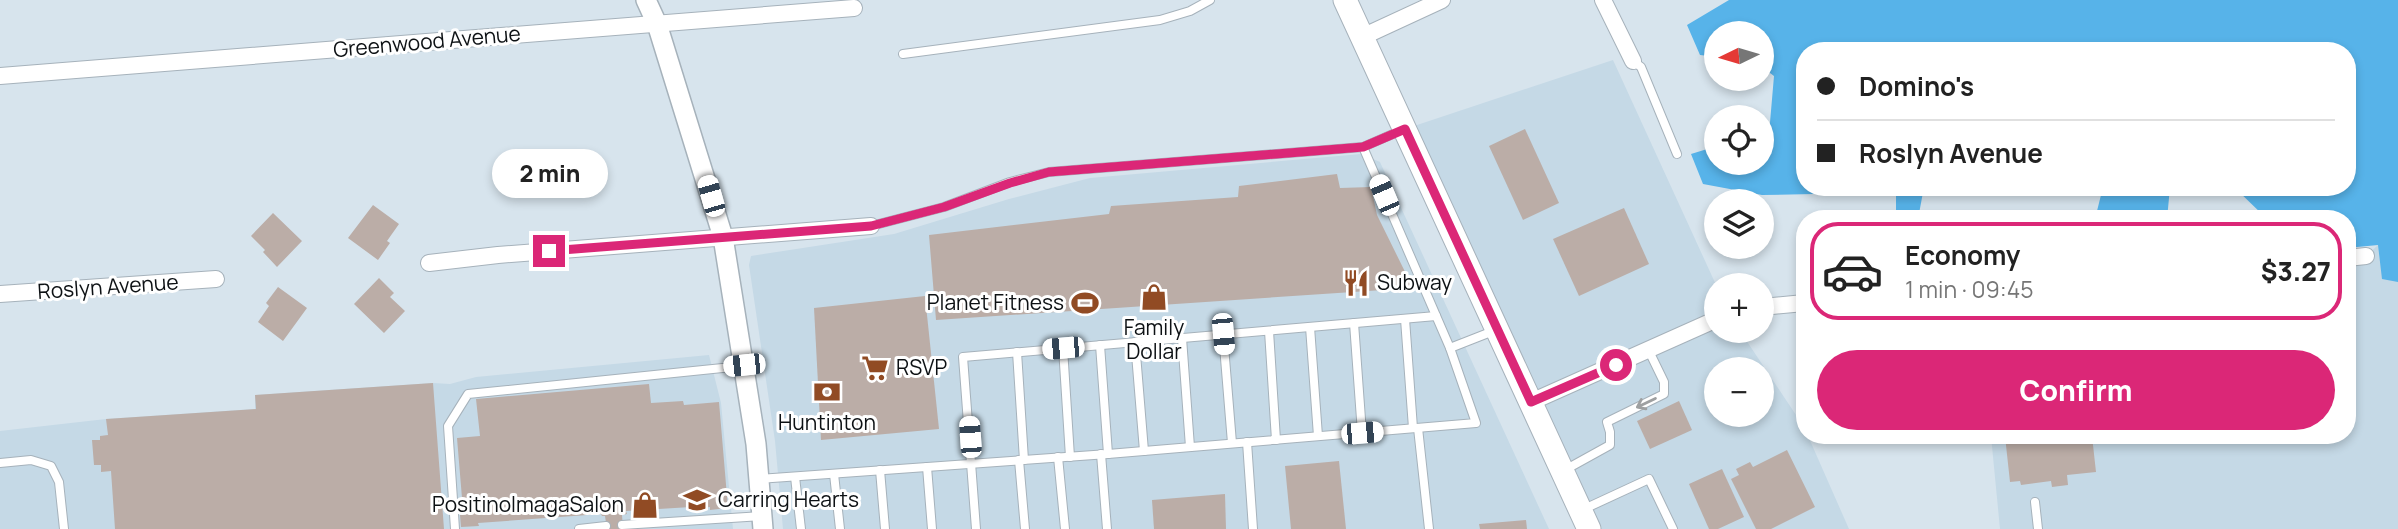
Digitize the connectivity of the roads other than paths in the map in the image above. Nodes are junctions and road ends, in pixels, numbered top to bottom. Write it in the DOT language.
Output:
graph roads {
  1 [pos="646,0"];
  2 [pos="1209,0"];
  3 [pos="1345,0"];
  4 [pos="1442,0"];
  5 [pos="1603,0"];
  6 [pos="854,8"];
  7 [pos="657,24"];
  8 [pos="1362,37"];
  9 [pos="903,54"];
  10 [pos="1633,61"];
  11 [pos="0,76"];
  12 [pos="1405,129"];
  13 [pos="1363,147"];
  14 [pos="1677,154"];
  15 [pos="871,226"];
  16 [pos="723,237"];
  17 [pos="2366,256"];
  18 [pos="2356,257"];
  19 [pos="429,263"];
  20 [pos="216,279"];
  21 [pos="0,295"];
  22 [pos="1796,304"];
  23 [pos="1774,306"];
  24 [pos="1436,316"];
  25 [pos="1405,319"];
  26 [pos="1354,323"];
  27 [pos="1704,325"];
  28 [pos="1310,327"];
  29 [pos="1498,329"];
  30 [pos="1269,331"];
  31 [pos="1223,334"];
  32 [pos="1182,338"];
  33 [pos="1135,342"];
  34 [pos="1100,345"];
  35 [pos="1063,348"];
  36 [pos="1450,348"];
  37 [pos="1648,349"];
  38 [pos="1017,352"];
  39 [pos="744,365"];
  40 [pos="1531,402"];
  41 [pos="1416,428"];
  42 [pos="1362,433"];
  43 [pos="1318,436"];
  44 [pos="1276,440"];
  45 [pos="1247,442"];
  46 [pos="1232,443"];
  47 [pos="1190,447"];
  48 [pos="1144,451"];
  49 [pos="1105,454"];
  50 [pos="1058,457"];
  51 [pos="1070,457"];
  52 [pos="1021,460"];
  53 [pos="0,463"];
  54 [pos="972,464"];
  55 [pos="927,467"];
  56 [pos="880,470"];
  57 [pos="1563,471"];
  58 [pos="834,474"];
  59 [pos="795,477"];
  60 [pos="759,479"];
  61 [pos="2035,502"];
  62 [pos="762,522"];
  63 [pos="1584,524"];
  64 [pos="622,525"];
  65 [pos="699,525"];
  66 [pos="606,526"];
  67 [pos="64,529"];
  68 [pos="455,529"];
  69 [pos="579,529"];
  70 [pos="801,529"];
  71 [pos="840,529"];
  72 [pos="885,529"];
  73 [pos="932,529"];
  74 [pos="976,529"];
  75 [pos="1025,529"];
  76 [pos="1065,529"];
  77 [pos="1107,529"];
  78 [pos="1253,529"];
  79 [pos="1430,529"];
  80 [pos="1673,529"];
  81 [pos="2038,529"];
  1 -- 7 [label="street"];
  2 -- 9 [label="lane"];
  3 -- 8 [label="main road"];
  4 -- 8 [label="street"];
  5 -- 10 [label="street"];
  6 -- 7 [label="street, Greenwood Avenue"];
  7 -- 11 [label="street, Greenwood Avenue"];
  7 -- 16 [label="street"];
  8 -- 12 [label="main road"];
  10 -- 14 [label="lane"];
  12 -- 13 [label="lane"];
  12 -- 29 [label="main road"];
  13 -- 15 [label="lane"];
  13 -- 24 [label="lane"];
  15 -- 16 [label="street"];
  16 -- 19 [label="street"];
  16 -- 39 [label="street"];
  17 -- 18 [label="street"];
  20 -- 21 [label="street, Roslyn Avenue"];
  22 -- 23 [label="street"];
  24 -- 25 [label="lane"];
  24 -- 36 [label="lane"];
  25 -- 26 [label="lane"];
  25 -- 41 [label="lane"];
  26 -- 28 [label="lane"];
  26 -- 42 [label="lane"];
  27 -- 37 [label="street"];
  28 -- 30 [label="lane"];
  28 -- 43 [label="lane"];
  29 -- 36 [label="lane"];
  29 -- 40 [label="main road"];
  30 -- 31 [label="lane"];
  30 -- 44 [label="lane"];
  31 -- 32 [label="lane"];
  31 -- 46 [label="lane"];
  32 -- 33 [label="lane"];
  32 -- 47 [label="lane"];
  33 -- 34 [label="lane"];
  33 -- 48 [label="lane"];
  34 -- 35 [label="lane"];
  34 -- 49 [label="lane"];
  35 -- 38 [label="lane"];
  35 -- 51 [label="lane"];
  36 -- 41 [label="lane"];
  37 -- 40 [label="street"];
  37 -- 57 [label="lane, one-way"];
  38 -- 52 [label="lane"];
  38 -- 54 [label="lane"];
  39 -- 60 [label="street"];
  39 -- 68 [label="lane"];
  40 -- 57 [label="main road"];
  41 -- 42 [label="lane"];
  41 -- 79 [label="lane"];
  42 -- 43 [label="lane"];
  43 -- 44 [label="lane"];
  44 -- 45 [label="lane"];
  45 -- 46 [label="lane"];
  45 -- 78 [label="lane"];
  46 -- 47 [label="lane"];
  47 -- 48 [label="lane"];
  48 -- 49 [label="lane"];
  49 -- 51 [label="lane"];
  49 -- 77 [label="lane"];
  50 -- 51 [label="lane"];
  50 -- 52 [label="lane"];
  50 -- 76 [label="lane"];
  52 -- 54 [label="lane"];
  52 -- 75 [label="lane"];
  53 -- 67 [label="lane"];
  54 -- 55 [label="lane"];
  54 -- 74 [label="lane"];
  55 -- 56 [label="lane"];
  55 -- 73 [label="lane"];
  56 -- 58 [label="lane"];
  56 -- 72 [label="lane"];
  57 -- 63 [label="main road"];
  58 -- 59 [label="lane"];
  58 -- 71 [label="lane"];
  59 -- 60 [label="lane"];
  59 -- 70 [label="lane"];
  60 -- 62 [label="street"];
  61 -- 81 [label="lane"];
  62 -- 65 [label="lane"];
  63 -- 80 [label="lane"];
  64 -- 65 [label="lane"];
  66 -- 69 [label="lane"];
}
